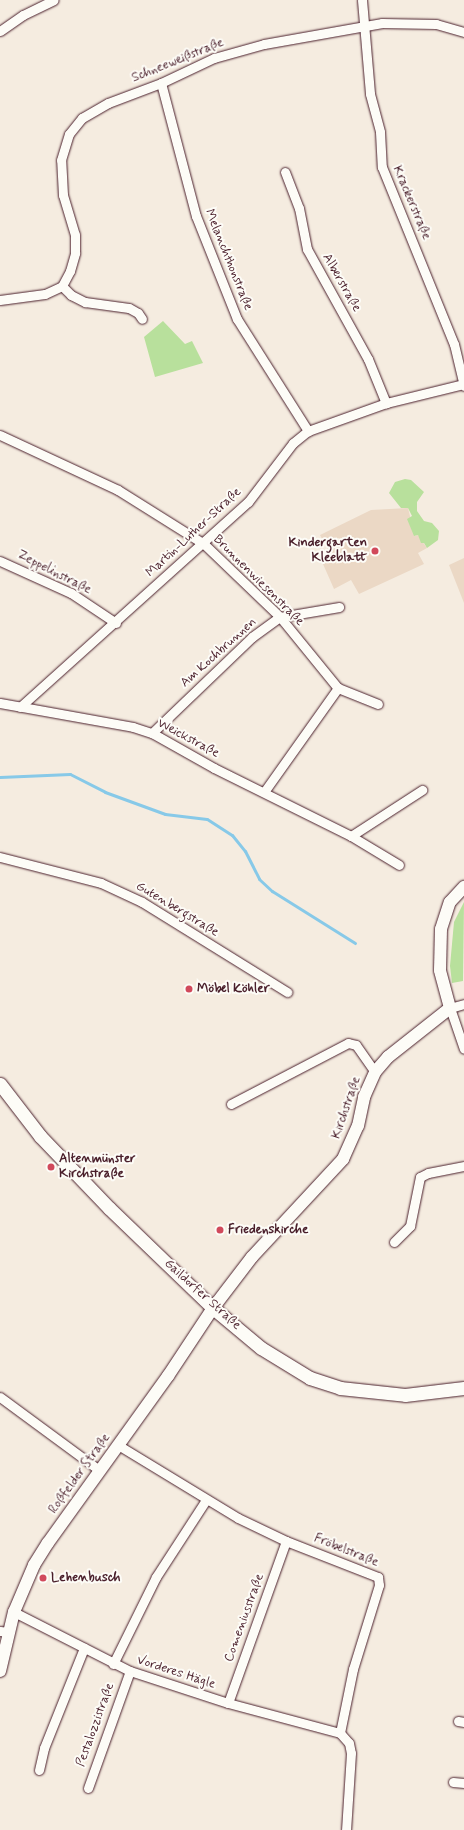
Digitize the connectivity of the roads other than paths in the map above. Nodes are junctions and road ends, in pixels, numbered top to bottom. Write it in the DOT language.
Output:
graph roads {
  1 [pos="54,0"];
  2 [pos="362,0"];
  3 [pos="363,27"];
  4 [pos="0,31"];
  5 [pos="464,32"];
  6 [pos="162,83"];
  7 [pos="285,172"];
  8 [pos="62,286"];
  9 [pos="0,300"];
  10 [pos="142,320"];
  11 [pos="464,385"];
  12 [pos="386,403"];
  13 [pos="308,431"];
  14 [pos="0,435"];
  15 [pos="204,544"];
  16 [pos="0,561"];
  17 [pos="339,607"];
  18 [pos="280,617"];
  19 [pos="116,623"];
  20 [pos="338,688"];
  21 [pos="0,703"];
  22 [pos="378,704"];
  23 [pos="20,706"];
  24 [pos="152,733"];
  25 [pos="422,790"];
  26 [pos="264,792"];
  27 [pos="351,836"];
  28 [pos="0,857"];
  29 [pos="399,865"];
  30 [pos="464,887"];
  31 [pos="286,992"];
  32 [pos="464,1004"];
  33 [pos="450,1008"];
  34 [pos="464,1049"];
  35 [pos="375,1072"];
  36 [pos="0,1084"];
  37 [pos="231,1104"];
  38 [pos="464,1166"];
  39 [pos="394,1242"];
  40 [pos="213,1308"];
  41 [pos="464,1388"];
  42 [pos="0,1397"];
  43 [pos="118,1444"];
  44 [pos="99,1470"];
  45 [pos="206,1500"];
  46 [pos="286,1541"];
  47 [pos="14,1612"];
  48 [pos="4,1631"];
  49 [pos="84,1648"];
  50 [pos="113,1664"];
  51 [pos="0,1671"];
  52 [pos="130,1671"];
  53 [pos="228,1703"];
  54 [pos="340,1733"];
  55 [pos="39,1770"];
  56 [pos="453,1782"];
  57 [pos="464,1782"];
  58 [pos="88,1788"];
  59 [pos="346,1830"];
  1 -- 4 [label="street"];
  2 -- 3 [label="street, Krackerstraße"];
  3 -- 5 [label="street, Schneeweißstraße"];
  3 -- 6 [label="street, Schneeweißstraße"];
  3 -- 11 [label="street, Krackerstraße"];
  6 -- 8 [label="street, Schneeweißstraße"];
  6 -- 13 [label="street, Melanchthonstraße"];
  7 -- 12 [label="street, Alberstraße"];
  8 -- 9 [label="street"];
  8 -- 10 [label="street"];
  11 -- 12 [label="street, Martin-Luther-Straße"];
  12 -- 13 [label="street, Martin-Luther-Straße"];
  13 -- 15 [label="street, Martin-Luther-Straße"];
  14 -- 15 [label="street, Brunnenwiesenstraße"];
  15 -- 18 [label="street, Brunnenwiesenstraße"];
  15 -- 19 [label="street, Martin-Luther-Straße"];
  16 -- 19 [label="street, Zeppelinstraße"];
  17 -- 18 [label="street, Am Kochbrunnen"];
  18 -- 20 [label="street, Brunnenwiesenstraße"];
  18 -- 24 [label="street, Am Kochbrunnen"];
  19 -- 23 [label="street, Martin-Luther-Straße"];
  20 -- 22 [label="street, Brunnenwiesenstraße"];
  20 -- 26 [label="street"];
  21 -- 23 [label="street, Weickstraße"];
  23 -- 24 [label="street, Weickstraße"];
  24 -- 26 [label="street, Weickstraße"];
  25 -- 27 [label="street"];
  26 -- 27 [label="street, Weickstraße"];
  27 -- 29 [label="street, Weickstraße"];
  28 -- 31 [label="street, Gutenbergstraße"];
  30 -- 33 [label="street"];
  32 -- 33 [label="street"];
  33 -- 34 [label="street"];
  33 -- 35 [label="street, Kirchstraße"];
  35 -- 37 [label="street"];
  35 -- 40 [label="street, Kirchstraße"];
  36 -- 40 [label="main road, Gaildorfer Straße"];
  38 -- 39 [label="street"];
  40 -- 41 [label="main road, Gaildorfer Straße"];
  40 -- 43 [label="street, Roßfelder Straße"];
  42 -- 44 [label="street"];
  43 -- 44 [label="street, Roßfelder Straße"];
  43 -- 45 [label="street, Fröbelstraße"];
  44 -- 47 [label="street, Roßfelder Straße"];
  45 -- 46 [label="street, Fröbelstraße"];
  45 -- 50 [label="street"];
  46 -- 53 [label="street, Comeniusstraße"];
  46 -- 54 [label="street, Fröbelstraße"];
  47 -- 48 [label="street, Roßfelder Straße"];
  47 -- 49 [label="street, Vorderes Hägle"];
  48 -- 51 [label="street, Roßfelder Straße"];
  49 -- 50 [label="street, Vorderes Hägle"];
  49 -- 55 [label="street"];
  50 -- 52 [label="street, Vorderes Hägle"];
  52 -- 53 [label="street, Vorderes Hägle"];
  52 -- 58 [label="street, Pestalozzistraße"];
  53 -- 54 [label="street, Vorderes Hägle"];
  54 -- 59 [label="street"];
  56 -- 57 [label="street"];
}
